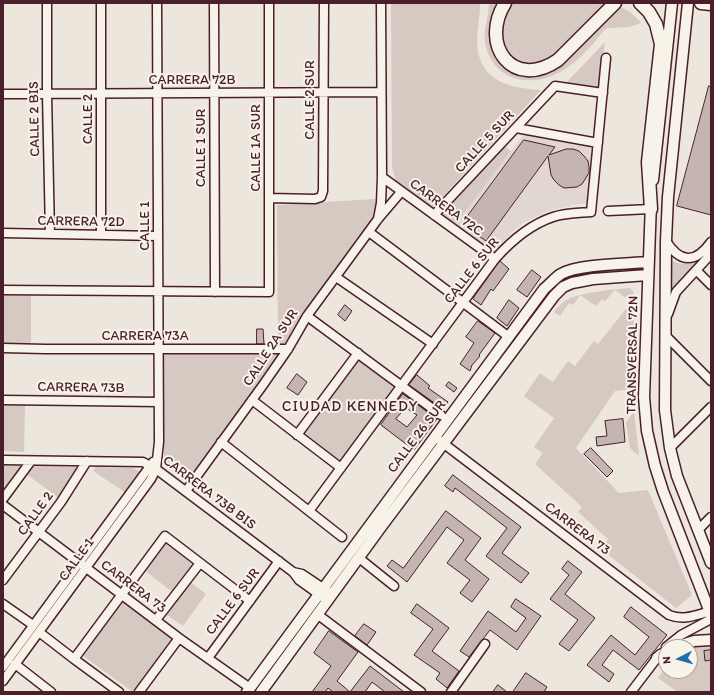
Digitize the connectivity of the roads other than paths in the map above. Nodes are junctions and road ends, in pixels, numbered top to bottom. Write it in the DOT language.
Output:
graph roads {
  1 [pos="47,3"];
  2 [pos="101,3"];
  3 [pos="157,3"];
  4 [pos="214,3"];
  5 [pos="269,3"];
  6 [pos="324,3"];
  7 [pos="381,3"];
  8 [pos="504,3"];
  9 [pos="615,3"];
  10 [pos="640,3"];
  11 [pos="672,3"];
  12 [pos="688,3"];
  13 [pos="701,3"];
  14 [pos="711,4"];
  15 [pos="606,58"];
  16 [pos="214,92"];
  17 [pos="269,92"];
  18 [pos="323,92"];
  19 [pos="381,92"];
  20 [pos="101,93"];
  21 [pos="158,93"];
  22 [pos="603,93"];
  23 [pos="3,94"];
  24 [pos="47,94"];
  25 [pos="516,128"];
  26 [pos="598,143"];
  27 [pos="382,178"];
  28 [pos="401,192"];
  29 [pos="270,198"];
  30 [pos="651,209"];
  31 [pos="608,211"];
  32 [pos="434,215"];
  33 [pos="378,219"];
  34 [pos="369,232"];
  35 [pos="3,233"];
  36 [pos="50,234"];
  37 [pos="101,234"];
  38 [pos="158,236"];
  39 [pos="666,241"];
  40 [pos="711,242"];
  41 [pos="711,254"];
  42 [pos="495,260"];
  43 [pos="648,262"];
  44 [pos="697,271"];
  45 [pos="648,275"];
  46 [pos="336,277"];
  47 [pos="711,285"];
  48 [pos="544,289"];
  49 [pos="3,290"];
  50 [pos="158,292"];
  51 [pos="215,292"];
  52 [pos="554,296"];
  53 [pos="464,302"];
  54 [pos="307,316"];
  55 [pos="665,324"];
  56 [pos="665,335"];
  57 [pos="509,337"];
  58 [pos="433,344"];
  59 [pos="3,348"];
  60 [pos="159,349"];
  61 [pos="288,349"];
  62 [pos="358,353"];
  63 [pos="711,381"];
  64 [pos="402,386"];
  65 [pos="3,400"];
  66 [pos="252,400"];
  67 [pos="159,402"];
  68 [pos="711,407"];
  69 [pos="442,414"];
  70 [pos="297,435"];
  71 [pos="435,437"];
  72 [pos="221,442"];
  73 [pos="443,443"];
  74 [pos="670,448"];
  75 [pos="3,460"];
  76 [pos="31,461"];
  77 [pos="87,461"];
  78 [pos="153,467"];
  79 [pos="341,468"];
  80 [pos="186,491"];
  81 [pos="3,499"];
  82 [pos="3,505"];
  83 [pos="309,511"];
  84 [pos="711,517"];
  85 [pos="698,530"];
  86 [pos="39,532"];
  87 [pos="342,537"];
  88 [pos="359,558"];
  89 [pos="279,561"];
  90 [pos="79,563"];
  91 [pos="200,563"];
  92 [pos="711,563"];
  93 [pos="86,568"];
  94 [pos="3,580"];
  95 [pos="394,586"];
  96 [pos="321,591"];
  97 [pos="122,594"];
  98 [pos="330,597"];
  99 [pos="250,601"];
  100 [pos="3,604"];
  101 [pos="317,614"];
  102 [pos="711,614"];
  103 [pos="156,620"];
  104 [pos="33,625"];
  105 [pos="40,632"];
  106 [pos="179,638"];
  107 [pos="676,639"];
  108 [pos="711,640"];
  109 [pos="698,641"];
  110 [pos="485,644"];
  111 [pos="18,653"];
  112 [pos="208,658"];
  113 [pos="74,659"];
  114 [pos="658,660"];
  115 [pos="15,664"];
  116 [pos="3,667"];
  117 [pos="3,681"];
  118 [pos="248,690"];
  119 [pos="51,692"];
  120 [pos="119,692"];
  121 [pos="139,692"];
  122 [pos="261,692"];
  123 [pos="421,692"];
  124 [pos="451,692"];
  125 [pos="632,692"];
  1 -- 24 [label="street, CALLE 2 BIS"];
  2 -- 20 [label="street, CALLE 2"];
  3 -- 21 [label="street, CALLE 1"];
  4 -- 16 [label="street, CALLE 1 SUR"];
  5 -- 17 [label="street, CALLE 1A SUR"];
  6 -- 18 [label="street, CALLE 2 SUR"];
  7 -- 19 [label="street, CALLE 2A SUR"];
  8 -- 9 [label="highway"];
  10 -- 30 [label="highway"];
  11 -- 30 [label="main road, TRANSVERSAL 72N"];
  12 -- 39 [label="main road"];
  13 -- 14 [label="highway"];
  15 -- 22 [label="street, CALLE 6 SUR"];
  16 -- 17 [label="street, CARRERA 72B"];
  16 -- 21 [label="street, CARRERA 72B"];
  16 -- 51 [label="street, CALLE 1 SUR"];
  17 -- 18 [label="street, CARRERA 72B"];
  17 -- 29 [label="street, CALLE 1A SUR"];
  18 -- 19 [label="street, CARRERA 72B"];
  18 -- 29 [label="street, CALLE 2 SUR"];
  19 -- 27 [label="street, CALLE 2A SUR"];
  20 -- 21 [label="street, CARRERA 72B"];
  20 -- 24 [label="street, CARRERA 72B"];
  20 -- 37 [label="street, CALLE 2"];
  21 -- 38 [label="street, CALLE 1"];
  22 -- 25 [label="street, CALLE 5 SUR"];
  22 -- 26 [label="street, CALLE 6 SUR"];
  23 -- 24 [label="street, CARRERA 72B"];
  24 -- 36 [label="street, CALLE 2 BIS"];
  25 -- 26 [label="street"];
  25 -- 32 [label="street, CALLE 5 SUR"];
  26 -- 42 [label="street, CALLE 6 SUR"];
  27 -- 28 [label="street, CARRERA 72C"];
  27 -- 33 [label="street, CALLE 2A SUR"];
  28 -- 32 [label="street, CARRERA 72C"];
  28 -- 33 [label="street, CALLE 2A SUR"];
  29 -- 51 [label="street, CALLE 1A SUR"];
  30 -- 31 [label="street"];
  30 -- 43 [label="main road, TRANSVERSAL 72N"];
  32 -- 42 [label="street, CARRERA 72C"];
  33 -- 34 [label="street, CALLE 2A SUR"];
  34 -- 46 [label="street, CALLE 2A SUR"];
  34 -- 53 [label="street"];
  35 -- 36 [label="street, CARRERA 72D"];
  36 -- 37 [label="street, CARRERA 72D"];
  37 -- 38 [label="street, CARRERA 72D"];
  38 -- 50 [label="street, CALLE 1"];
  39 -- 40 [label="street"];
  39 -- 55 [label="main road"];
  41 -- 44 [label="street"];
  42 -- 53 [label="street, CALLE 6 SUR"];
  43 -- 45 [label="main road, TRANSVERSAL 72N"];
  43 -- 48 [label="main road, CALLE 26 SUR"];
  44 -- 47 [label="street"];
  44 -- 55 [label="street"];
  45 -- 52 [label="main road, CALLE 26 SUR"];
  45 -- 102 [label="main road, TRANSVERSAL 72N"];
  46 -- 54 [label="street, CALLE 2A SUR"];
  46 -- 58 [label="street"];
  48 -- 52 [label="main road"];
  48 -- 57 [label="main road, CALLE 26 SUR"];
  49 -- 50 [label="street"];
  50 -- 51 [label="street"];
  50 -- 60 [label="street, CALLE 1"];
  52 -- 73 [label="main road, CALLE 26 SUR"];
  53 -- 57 [label="street"];
  53 -- 58 [label="street, CALLE 6 SUR"];
  54 -- 61 [label="street, CALLE 2A SUR"];
  54 -- 62 [label="street"];
  55 -- 56 [label="main road"];
  56 -- 63 [label="street"];
  56 -- 74 [label="main road"];
  57 -- 71 [label="main road, CALLE 26 SUR"];
  58 -- 64 [label="street, CALLE 6 SUR"];
  59 -- 60 [label="street, CARRERA 73A"];
  60 -- 61 [label="street, CARRERA 73A"];
  60 -- 67 [label="street, CALLE 1"];
  61 -- 66 [label="street, CALLE 2A SUR"];
  62 -- 64 [label="street"];
  62 -- 70 [label="street"];
  64 -- 69 [label="street"];
  64 -- 79 [label="street, CALLE 6 SUR"];
  65 -- 67 [label="street, CARRERA 73B"];
  66 -- 70 [label="street"];
  66 -- 72 [label="street, CALLE 2A SUR"];
  67 -- 78 [label="street, CALLE 1"];
  68 -- 74 [label="street"];
  70 -- 79 [label="street"];
  71 -- 73 [label="street, CARRERA 73"];
  71 -- 96 [label="main road, CALLE 26 SUR"];
  72 -- 80 [label="street, CALLE 2A SUR"];
  72 -- 83 [label="street"];
  73 -- 88 [label="main road, CALLE 26 SUR"];
  73 -- 102 [label="street, CARRERA 73"];
  74 -- 85 [label="main road"];
  75 -- 76 [label="street, CARRERA 73B BIS"];
  76 -- 77 [label="street, CARRERA 73B BIS"];
  76 -- 81 [label="street"];
  77 -- 78 [label="street, CARRERA 73B BIS"];
  77 -- 86 [label="street, CALLE 2"];
  78 -- 80 [label="street, CARRERA 73B BIS"];
  78 -- 90 [label="street, CALLE 1"];
  78 -- 93 [label="street, CALLE 1"];
  79 -- 83 [label="street, CALLE 6 SUR"];
  80 -- 89 [label="street, CARRERA 73B BIS"];
  82 -- 86 [label="street, CARRERA 73"];
  83 -- 87 [label="street"];
  84 -- 85 [label="street"];
  85 -- 92 [label="main road"];
  86 -- 90 [label="street, CARRERA 73"];
  86 -- 94 [label="street, CALLE 2"];
  88 -- 95 [label="street"];
  88 -- 98 [label="main road, CALLE 26 SUR"];
  89 -- 96 [label="street, CARRERA 73B BIS"];
  89 -- 99 [label="street, CALLE 6 SUR"];
  90 -- 93 [label="street, CARRERA 73"];
  90 -- 104 [label="street, CALLE 1"];
  91 -- 97 [label="street"];
  91 -- 99 [label="street"];
  91 -- 103 [label="street"];
  93 -- 97 [label="street, CARRERA 73"];
  93 -- 105 [label="street, CALLE 1"];
  96 -- 98 [label="street, CARRERA 73B BIS"];
  96 -- 118 [label="main road, CALLE 26 SUR"];
  97 -- 103 [label="street, CARRERA 73"];
  97 -- 113 [label="street"];
  98 -- 101 [label="main road, CALLE 26 SUR"];
  99 -- 112 [label="street, CALLE 6 SUR"];
  100 -- 104 [label="street"];
  101 -- 122 [label="main road, CALLE 26 SUR"];
  101 -- 123 [label="street"];
  102 -- 107 [label="street"];
  103 -- 106 [label="street, CARRERA 73"];
  104 -- 111 [label="street, CALLE 1"];
  105 -- 111 [label="street, CALLE 1"];
  105 -- 113 [label="street"];
  106 -- 112 [label="street, CARRERA 73"];
  106 -- 121 [label="street"];
  108 -- 109 [label="main road"];
  110 -- 124 [label="street"];
  111 -- 115 [label="street, CALLE 1"];
  111 -- 116 [label="street, CALLE 1"];
  112 -- 118 [label="street, CARRERA 73"];
  113 -- 120 [label="street"];
  114 -- 125 [label="street"];
  115 -- 117 [label="street, CALLE 1"];
  115 -- 119 [label="street"];
}
